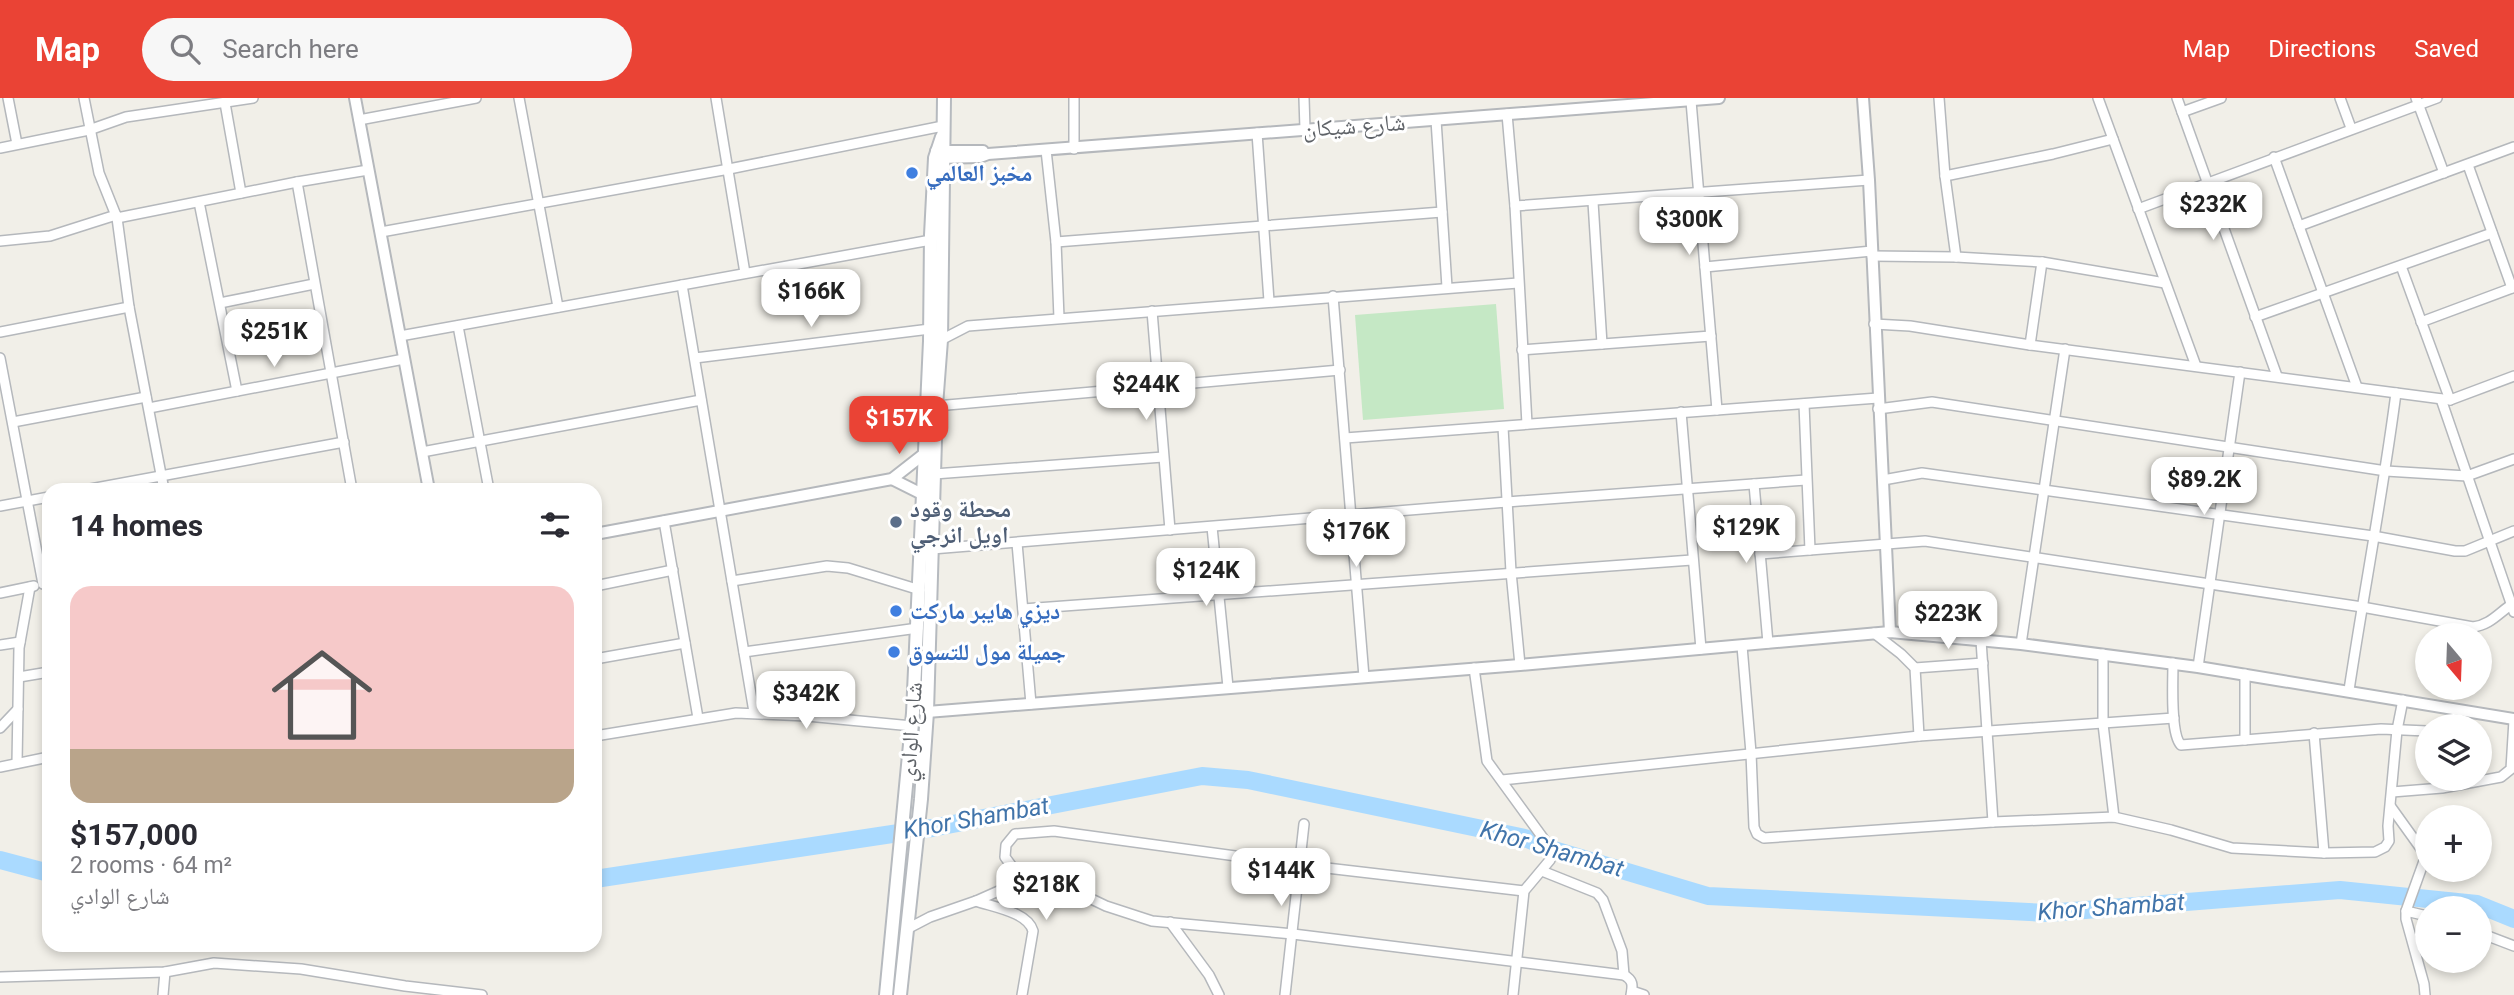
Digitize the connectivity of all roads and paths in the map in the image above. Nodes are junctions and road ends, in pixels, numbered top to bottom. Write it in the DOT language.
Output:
graph roads {
  1 [pos="8,98"];
  2 [pos="84,98"];
  3 [pos="253,98"];
  4 [pos="355,98"];
  5 [pos="476,98"];
  6 [pos="519,98"];
  7 [pos="716,98"];
  8 [pos="944,98"];
  9 [pos="1073,98"];
  10 [pos="1304,98"];
  11 [pos="1719,98"];
  12 [pos="1863,98"];
  13 [pos="1939,98"];
  14 [pos="2098,98"];
  15 [pos="2177,98"];
  16 [pos="2221,98"];
  17 [pos="2340,98"];
  18 [pos="2437,98"];
  19 [pos="1691,101"];
  20 [pos="2418,101"];
  21 [pos="210,102"];
  22 [pos="225,103"];
  23 [pos="1590,103"];
  24 [pos="2182,113"];
  25 [pos="1507,114"];
  26 [pos="359,120"];
  27 [pos="1436,120"];
  28 [pos="2351,128"];
  29 [pos="1306,129"];
  30 [pos="89,130"];
  31 [pos="943,130"];
  32 [pos="1257,133"];
  33 [pos="2113,139"];
  34 [pos="17,144"];
  35 [pos="2514,147"];
  36 [pos="0,148"];
  37 [pos="1074,149"];
  38 [pos="1046,150"];
  39 [pos="940,154"];
  40 [pos="2274,158"];
  41 [pos="2468,165"];
  42 [pos="729,169"];
  43 [pos="369,170"];
  44 [pos="2444,173"];
  45 [pos="1945,176"];
  46 [pos="1869,180"];
  47 [pos="297,181"];
  48 [pos="2207,183"];
  49 [pos="242,193"];
  50 [pos="1699,194"];
  51 [pos="200,202"];
  52 [pos="1593,202"];
  53 [pos="537,203"];
  54 [pos="1515,206"];
  55 [pos="2138,209"];
  56 [pos="1442,212"];
  57 [pos="116,217"];
  58 [pos="1264,225"];
  59 [pos="2299,226"];
  60 [pos="381,232"];
  61 [pos="2492,233"];
  62 [pos="931,240"];
  63 [pos="0,242"];
  64 [pos="1056,242"];
  65 [pos="1872,254"];
  66 [pos="1956,257"];
  67 [pos="2042,262"];
  68 [pos="2401,266"];
  69 [pos="1704,267"];
  70 [pos="746,273"];
  71 [pos="1518,283"];
  72 [pos="2165,283"];
  73 [pos="314,284"];
  74 [pos="682,285"];
  75 [pos="1447,287"];
  76 [pos="2513,287"];
  77 [pos="2323,293"];
  78 [pos="1334,296"];
  79 [pos="1269,301"];
  80 [pos="220,303"];
  81 [pos="129,307"];
  82 [pos="558,307"];
  83 [pos="1152,311"];
  84 [pos="2255,317"];
  85 [pos="1059,318"];
  86 [pos="2421,322"];
  87 [pos="1874,324"];
  88 [pos="458,326"];
  89 [pos="0,332"];
  90 [pos="400,336"];
  91 [pos="934,337"];
  92 [pos="1711,337"];
  93 [pos="1602,344"];
  94 [pos="2029,345"];
  95 [pos="2065,349"];
  96 [pos="1522,350"];
  97 [pos="695,358"];
  98 [pos="404,359"];
  99 [pos="1,365"];
  100 [pos="2196,366"];
  101 [pos="1340,370"];
  102 [pos="2240,372"];
  103 [pos="331,373"];
  104 [pos="2277,376"];
  105 [pos="2514,376"];
  106 [pos="1158,386"];
  107 [pos="2357,387"];
  108 [pos="237,391"];
  109 [pos="2396,393"];
  110 [pos="146,397"];
  111 [pos="2445,399"];
  112 [pos="701,400"];
  113 [pos="1878,403"];
  114 [pos="1804,404"];
  115 [pos="936,405"];
  116 [pos="149,408"];
  117 [pos="1717,410"];
  118 [pos="1681,412"];
  119 [pos="13,422"];
  120 [pos="2054,422"];
  121 [pos="1527,424"];
  122 [pos="1503,426"];
  123 [pos="1345,439"];
  124 [pos="480,441"];
  125 [pos="344,442"];
  126 [pos="2229,448"];
  127 [pos="422,452"];
  128 [pos="924,454"];
  129 [pos="1164,457"];
  130 [pos="2514,458"];
  131 [pos="2386,471"];
  132 [pos="934,474"];
  133 [pos="162,476"];
  134 [pos="2467,476"];
  135 [pos="892,480"];
  136 [pos="1806,480"];
  137 [pos="1883,480"];
  138 [pos="124,483"];
  139 [pos="163,483"];
  140 [pos="351,483"];
  141 [pos="428,483"];
  142 [pos="488,483"];
  143 [pos="1754,484"];
  144 [pos="1686,489"];
  145 [pos="2043,489"];
  146 [pos="924,495"];
  147 [pos="42,498"];
  148 [pos="28,500"];
  149 [pos="1507,502"];
  150 [pos="0,506"];
  151 [pos="720,511"];
  152 [pos="1351,514"];
  153 [pos="2220,514"];
  154 [pos="664,521"];
  155 [pos="1212,527"];
  156 [pos="1170,530"];
  157 [pos="2514,531"];
  158 [pos="602,533"];
  159 [pos="2373,536"];
  160 [pos="2488,541"];
  161 [pos="1017,543"];
  162 [pos="1885,546"];
  163 [pos="932,549"];
  164 [pos="1810,550"];
  165 [pos="1760,554"];
  166 [pos="2032,557"];
  167 [pos="1692,560"];
  168 [pos="42,565"];
  169 [pos="673,570"];
  170 [pos="1511,572"];
  171 [pos="732,581"];
  172 [pos="1357,584"];
  173 [pos="2210,584"];
  174 [pos="42,585"];
  175 [pos="602,585"];
  176 [pos="30,587"];
  177 [pos="920,590"];
  178 [pos="0,593"];
  179 [pos="1219,594"];
  180 [pos="2362,607"];
  181 [pos="2513,607"];
  182 [pos="1023,609"];
  183 [pos="918,628"];
  184 [pos="1890,632"];
  185 [pos="1874,633"];
  186 [pos="1981,640"];
  187 [pos="20,642"];
  188 [pos="685,643"];
  189 [pos="1768,643"];
  190 [pos="2021,643"];
  191 [pos="0,645"];
  192 [pos="1742,646"];
  193 [pos="1700,649"];
  194 [pos="744,652"];
  195 [pos="2103,654"];
  196 [pos="602,658"];
  197 [pos="1983,663"];
  198 [pos="2173,663"];
  199 [pos="1520,665"];
  200 [pos="2199,667"];
  201 [pos="1474,668"];
  202 [pos="1915,668"];
  203 [pos="42,673"];
  204 [pos="2245,674"];
  205 [pos="19,677"];
  206 [pos="1364,677"];
  207 [pos="1228,687"];
  208 [pos="2348,690"];
  209 [pos="2403,700"];
  210 [pos="1031,704"];
  211 [pos="18,709"];
  212 [pos="754,712"];
  213 [pos="927,712"];
  214 [pos="698,718"];
  215 [pos="2174,719"];
  216 [pos="2514,719"];
  217 [pos="2103,724"];
  218 [pos="912,726"];
  219 [pos="0,728"];
  220 [pos="2397,730"];
  221 [pos="2415,731"];
  222 [pos="1987,732"];
  223 [pos="2314,733"];
  224 [pos="602,735"];
  225 [pos="1919,736"];
  226 [pos="2245,740"];
  227 [pos="1751,753"];
  228 [pos="42,758"];
  229 [pos="17,763"];
  230 [pos="0,767"];
  231 [pos="2492,779"];
  232 [pos="1502,780"];
  233 [pos="2415,788"];
  234 [pos="2392,792"];
  235 [pos="2391,807"];
  236 [pos="2115,817"];
  237 [pos="1993,822"];
  238 [pos="1304,824"];
  239 [pos="2324,853"];
  240 [pos="1301,865"];
  241 [pos="1542,871"];
  242 [pos="1042,878"];
  243 [pos="1524,891"];
  244 [pos="976,901"];
  245 [pos="2406,911"];
  246 [pos="2415,913"];
  247 [pos="1170,922"];
  248 [pos="907,929"];
  249 [pos="1293,934"];
  250 [pos="2492,938"];
  251 [pos="2514,946"];
  252 [pos="1517,962"];
  253 [pos="165,972"];
  254 [pos="1624,975"];
  255 [pos="0,977"];
  256 [pos="405,991"];
  257 [pos="1632,993"];
  258 [pos="163,995"];
  259 [pos="482,995"];
  260 [pos="886,995"];
  261 [pos="900,995"];
  262 [pos="1023,995"];
  263 [pos="1219,995"];
  264 [pos="1284,995"];
  265 [pos="1513,995"];
  266 [pos="1644,995"];
  267 [pos="2425,995"];
  1 -- 34 [label="street"];
  2 -- 30 [label="street"];
  3 -- 22 [label="street"];
  4 -- 26 [label="street"];
  5 -- 26 [label="street"];
  6 -- 53 [label="street"];
  7 -- 42 [label="street"];
  8 -- 31 [label="main road, شارع الوادي"];
  9 -- 37 [label="street"];
  10 -- 29 [label="street"];
  11 -- 19 [label="street, شارع شيكان"];
  12 -- 46 [label="street"];
  13 -- 45 [label="street"];
  14 -- 33 [label="street"];
  15 -- 24 [label="street"];
  16 -- 24 [label="street"];
  17 -- 28 [label="street"];
  18 -- 20 [label="street"];
  19 -- 23 [label="street, شارع شيكان"];
  19 -- 50 [label="street"];
  20 -- 28 [label="street"];
  20 -- 44 [label="street"];
  21 -- 22 [label="street"];
  21 -- 30 [label="street"];
  22 -- 49 [label="street"];
  23 -- 25 [label="street, شارع شيكان"];
  24 -- 48 [label="street"];
  25 -- 27 [label="street, شارع شيكان"];
  25 -- 54 [label="street"];
  26 -- 43 [label="street"];
  27 -- 29 [label="street, شارع شيكان"];
  27 -- 56 [label="street"];
  28 -- 40 [label="street"];
  29 -- 32 [label="street, شارع شيكان"];
  30 -- 34 [label="street"];
  30 -- 57 [label="street"];
  31 -- 39 [label="main road, شارع الوادي"];
  31 -- 42 [label="street"];
  32 -- 37 [label="street, شارع شيكان"];
  32 -- 58 [label="street"];
  33 -- 45 [label="street"];
  33 -- 55 [label="street"];
  34 -- 36 [label="street"];
  35 -- 41 [label="street"];
  37 -- 38 [label="street, شارع شيكان"];
  38 -- 39 [label="street, شارع شيكان"];
  38 -- 64 [label="street"];
  39 -- 62 [label="main road, شارع الوادي"];
  39 -- 91 [label="main road, شارع الوادي"];
  40 -- 48 [label="street"];
  40 -- 59 [label="street"];
  41 -- 44 [label="street"];
  41 -- 61 [label="street"];
  42 -- 53 [label="street"];
  42 -- 70 [label="street"];
  43 -- 47 [label="street"];
  43 -- 60 [label="street"];
  44 -- 59 [label="street"];
  45 -- 66 [label="street"];
  46 -- 50 [label="street"];
  46 -- 65 [label="street"];
  47 -- 49 [label="street"];
  47 -- 73 [label="street"];
  48 -- 55 [label="street"];
  48 -- 84 [label="street"];
  49 -- 51 [label="street"];
  50 -- 52 [label="street"];
  50 -- 69 [label="street"];
  51 -- 57 [label="street"];
  51 -- 80 [label="street"];
  52 -- 54 [label="street"];
  52 -- 93 [label="street"];
  53 -- 60 [label="street"];
  53 -- 82 [label="street"];
  54 -- 71 [label="street"];
  55 -- 72 [label="street"];
  56 -- 58 [label="street"];
  56 -- 75 [label="street"];
  57 -- 63 [label="street"];
  57 -- 81 [label="street"];
  58 -- 64 [label="street"];
  58 -- 79 [label="street"];
  59 -- 77 [label="street"];
  60 -- 90 [label="street"];
  61 -- 68 [label="street"];
  61 -- 76 [label="street"];
  62 -- 70 [label="street"];
  62 -- 91 [label="main road, شارع الوادي"];
  64 -- 85 [label="street"];
  65 -- 66 [label="street"];
  65 -- 69 [label="street"];
  65 -- 87 [label="street"];
  66 -- 67 [label="street"];
  67 -- 72 [label="street"];
  67 -- 94 [label="street"];
  68 -- 77 [label="street"];
  68 -- 86 [label="street"];
  69 -- 92 [label="street"];
  70 -- 74 [label="street"];
  71 -- 75 [label="street"];
  71 -- 96 [label="street"];
  72 -- 100 [label="street"];
  73 -- 80 [label="street"];
  73 -- 103 [label="street"];
  74 -- 82 [label="street"];
  74 -- 97 [label="street"];
  75 -- 78 [label="street"];
  76 -- 86 [label="street"];
  77 -- 84 [label="street"];
  77 -- 107 [label="street"];
  78 -- 79 [label="street"];
  78 -- 101 [label="street"];
  79 -- 83 [label="street"];
  80 -- 108 [label="street"];
  81 -- 89 [label="street"];
  81 -- 110 [label="street"];
  82 -- 88 [label="street"];
  83 -- 85 [label="street"];
  83 -- 106 [label="street"];
  84 -- 104 [label="street"];
  85 -- 91 [label="street"];
  86 -- 111 [label="street"];
  87 -- 94 [label="street"];
  87 -- 113 [label="street"];
  88 -- 90 [label="street"];
  88 -- 124 [label="street"];
  90 -- 98 [label="street"];
  91 -- 97 [label="street"];
  91 -- 115 [label="main road, شارع الوادي"];
  91 -- 128 [label="main road, شارع الوادي"];
  92 -- 93 [label="street"];
  92 -- 117 [label="street"];
  93 -- 96 [label="street"];
  94 -- 95 [label="street"];
  95 -- 100 [label="street"];
  95 -- 120 [label="street"];
  96 -- 121 [label="street"];
  97 -- 112 [label="street"];
  98 -- 103 [label="street"];
  98 -- 127 [label="street"];
  99 -- 119 [label="street"];
  100 -- 102 [label="street"];
  101 -- 106 [label="street"];
  101 -- 123 [label="street"];
  102 -- 104 [label="street"];
  102 -- 126 [label="street"];
  103 -- 108 [label="street"];
  103 -- 125 [label="street"];
  104 -- 107 [label="street"];
  105 -- 111 [label="street"];
  106 -- 115 [label="street"];
  106 -- 129 [label="street"];
  107 -- 109 [label="street"];
  108 -- 116 [label="street"];
  109 -- 111 [label="street"];
  109 -- 131 [label="street"];
  110 -- 116 [label="street"];
  110 -- 119 [label="street"];
  111 -- 134 [label="street"];
  112 -- 124 [label="street"];
  112 -- 151 [label="street"];
  113 -- 114 [label="street"];
  113 -- 120 [label="street"];
  113 -- 137 [label="street"];
  114 -- 117 [label="street"];
  114 -- 136 [label="street"];
  115 -- 132 [label="main road, شارع الوادي"];
  116 -- 133 [label="street"];
  117 -- 118 [label="street"];
  118 -- 121 [label="street"];
  118 -- 144 [label="street"];
  119 -- 148 [label="street"];
  120 -- 126 [label="street"];
  120 -- 145 [label="street"];
  121 -- 122 [label="street"];
  122 -- 123 [label="street"];
  122 -- 149 [label="street"];
  123 -- 152 [label="street"];
  124 -- 127 [label="street"];
  124 -- 142 [label="street"];
  125 -- 133 [label="street"];
  125 -- 140 [label="street"];
  126 -- 131 [label="street"];
  126 -- 153 [label="street"];
  127 -- 141 [label="street"];
  128 -- 135 [label="street"];
  128 -- 146 [label="main road, شارع الوادي"];
  129 -- 132 [label="street"];
  129 -- 156 [label="street"];
  130 -- 134 [label="street"];
  131 -- 134 [label="street"];
  131 -- 159 [label="street"];
  132 -- 163 [label="main road, شارع الوادي"];
  133 -- 138 [label="street"];
  133 -- 139 [label="street"];
  134 -- 160 [label="street"];
  135 -- 146 [label="street"];
  135 -- 151 [label="street"];
  136 -- 143 [label="street"];
  136 -- 164 [label="street"];
  137 -- 145 [label="street"];
  137 -- 162 [label="street"];
  143 -- 144 [label="street"];
  143 -- 165 [label="street"];
  144 -- 149 [label="street"];
  144 -- 167 [label="street"];
  145 -- 153 [label="street"];
  145 -- 166 [label="street"];
  146 -- 177 [label="main road, شارع الوادي"];
  147 -- 148 [label="street"];
  148 -- 150 [label="street"];
  148 -- 168 [label="street"];
  149 -- 152 [label="street"];
  149 -- 170 [label="street"];
  151 -- 154 [label="street"];
  151 -- 171 [label="street"];
  152 -- 155 [label="street"];
  152 -- 172 [label="street"];
  153 -- 159 [label="street"];
  153 -- 173 [label="street"];
  154 -- 158 [label="street"];
  154 -- 169 [label="street"];
  155 -- 156 [label="street"];
  155 -- 179 [label="street"];
  156 -- 161 [label="street"];
  157 -- 160 [label="street"];
  159 -- 160 [label="street"];
  159 -- 180 [label="street"];
  160 -- 181 [label="street"];
  161 -- 163 [label="street"];
  161 -- 182 [label="street"];
  162 -- 164 [label="street"];
  162 -- 166 [label="street"];
  162 -- 184 [label="street"];
  163 -- 213 [label="main road, شارع الوادي"];
  164 -- 165 [label="street"];
  165 -- 189 [label="street"];
  166 -- 173 [label="street"];
  166 -- 190 [label="street"];
  167 -- 170 [label="street"];
  167 -- 193 [label="street"];
  169 -- 175 [label="street"];
  169 -- 188 [label="street"];
  170 -- 172 [label="street"];
  170 -- 199 [label="street"];
  171 -- 177 [label="street"];
  171 -- 194 [label="street"];
  172 -- 179 [label="street"];
  172 -- 206 [label="street"];
  173 -- 180 [label="street"];
  173 -- 200 [label="street"];
  174 -- 176 [label="street"];
  176 -- 178 [label="street"];
  176 -- 187 [label="street"];
  177 -- 183 [label="main road, شارع الوادي"];
  179 -- 182 [label="street"];
  179 -- 207 [label="street"];
  180 -- 181 [label="street"];
  180 -- 208 [label="street"];
  182 -- 210 [label="street"];
  183 -- 194 [label="street"];
  183 -- 218 [label="main road, شارع الوادي"];
  184 -- 185 [label="street"];
  184 -- 186 [label="street"];
  185 -- 189 [label="street"];
  185 -- 202 [label="street"];
  186 -- 190 [label="street"];
  186 -- 197 [label="street"];
  187 -- 191 [label="street"];
  187 -- 205 [label="street"];
  188 -- 196 [label="street"];
  188 -- 214 [label="street"];
  189 -- 192 [label="street"];
  190 -- 195 [label="street"];
  192 -- 193 [label="street"];
  192 -- 227 [label="street"];
  193 -- 199 [label="street"];
  194 -- 212 [label="street"];
  195 -- 198 [label="street"];
  195 -- 217 [label="street"];
  197 -- 202 [label="street"];
  197 -- 222 [label="street"];
  198 -- 200 [label="street"];
  198 -- 215 [label="street"];
  199 -- 201 [label="street"];
  200 -- 204 [label="street"];
  201 -- 206 [label="street"];
  201 -- 232 [label="street"];
  202 -- 225 [label="street"];
  203 -- 205 [label="street"];
  204 -- 208 [label="street"];
  204 -- 226 [label="street"];
  205 -- 211 [label="street"];
  206 -- 207 [label="street"];
  207 -- 210 [label="street"];
  208 -- 209 [label="street"];
  209 -- 216 [label="street"];
  209 -- 220 [label="street"];
  210 -- 213 [label="street"];
  211 -- 219 [label="street"];
  211 -- 229 [label="street"];
  212 -- 214 [label="street"];
  212 -- 218 [label="street"];
  213 -- 248 [label="main road, شارع الوادي"];
  214 -- 224 [label="street"];
  215 -- 217 [label="street"];
  215 -- 226 [label="street"];
  216 -- 231 [label="street"];
  217 -- 222 [label="street"];
  217 -- 236 [label="street"];
  218 -- 260 [label="main road, شارع الوادي"];
  220 -- 221 [label="street"];
  220 -- 223 [label="street"];
  220 -- 234 [label="street"];
  222 -- 225 [label="street"];
  222 -- 237 [label="street"];
  223 -- 226 [label="street"];
  223 -- 239 [label="street"];
  225 -- 227 [label="street"];
  227 -- 232 [label="street"];
  227 -- 237 [label="street"];
  228 -- 229 [label="street"];
  229 -- 230 [label="street"];
  232 -- 241 [label="street"];
  233 -- 234 [label="street"];
  234 -- 235 [label="street"];
  235 -- 239 [label="street"];
  235 -- 245 [label="street"];
  236 -- 237 [label="street"];
  236 -- 239 [label="street"];
  238 -- 240 [label="street"];
  240 -- 242 [label="street"];
  240 -- 243 [label="street"];
  240 -- 249 [label="street"];
  241 -- 243 [label="street"];
  241 -- 254 [label="street"];
  242 -- 244 [label="street"];
  242 -- 247 [label="street"];
  243 -- 252 [label="street"];
  244 -- 248 [label="street"];
  244 -- 262 [label="street"];
  245 -- 246 [label="street"];
  245 -- 267 [label="street"];
  247 -- 249 [label="street"];
  247 -- 263 [label="street"];
  248 -- 261 [label="main road, شارع الوادي"];
  249 -- 252 [label="street"];
  249 -- 264 [label="street"];
  250 -- 251 [label="street"];
  252 -- 254 [label="street"];
  252 -- 265 [label="street"];
  253 -- 255 [label="street"];
  253 -- 256 [label="street"];
  253 -- 258 [label="street"];
  254 -- 257 [label="street"];
  256 -- 259 [label="street"];
  257 -- 266 [label="street"];
}
